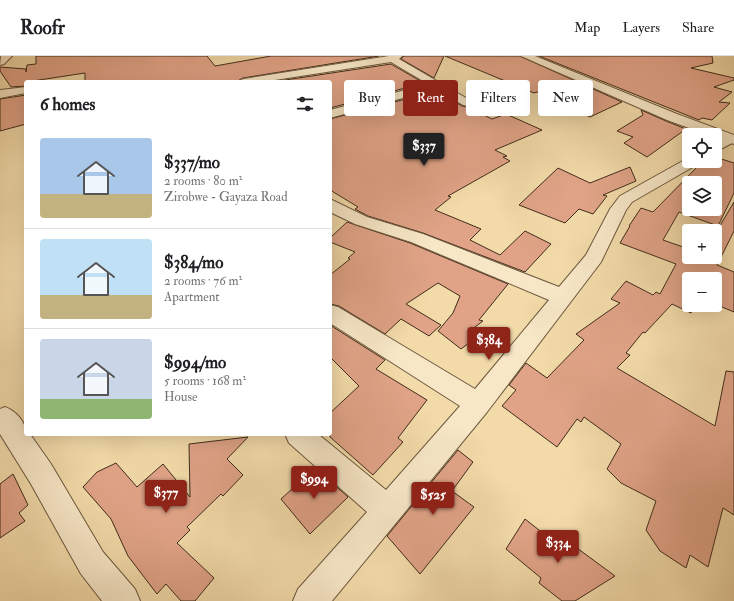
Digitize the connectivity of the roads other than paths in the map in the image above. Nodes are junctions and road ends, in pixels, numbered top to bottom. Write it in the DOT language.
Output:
graph roads {
  1 [pos="6,56"];
  2 [pos="526,56"];
  3 [pos="395,58"];
  4 [pos="0,62"];
  5 [pos="256,80"];
  6 [pos="430,80"];
  7 [pos="24,90"];
  8 [pos="0,94"];
  9 [pos="403,94"];
  10 [pos="332,113"];
  11 [pos="732,139"];
  12 [pos="722,144"];
  13 [pos="682,167"];
  14 [pos="332,206"];
  15 [pos="563,297"];
  16 [pos="332,314"];
  17 [pos="478,404"];
  18 [pos="5,419"];
  19 [pos="300,436"];
  20 [pos="388,511"];
  21 [pos="123,601"];
  22 [pos="310,601"];
  1 -- 4 [label="street"];
  2 -- 11 [label="street"];
  3 -- 5 [label="street"];
  3 -- 6 [label="street"];
  7 -- 8 [label="street"];
  9 -- 10 [label="street"];
  11 -- 12 [label="street"];
  13 -- 15 [label="street"];
  14 -- 15 [label="street"];
  15 -- 17 [label="street"];
  16 -- 17 [label="street"];
  17 -- 20 [label="street"];
  18 -- 21 [label="street"];
  19 -- 20 [label="street"];
  20 -- 22 [label="street"];
}
